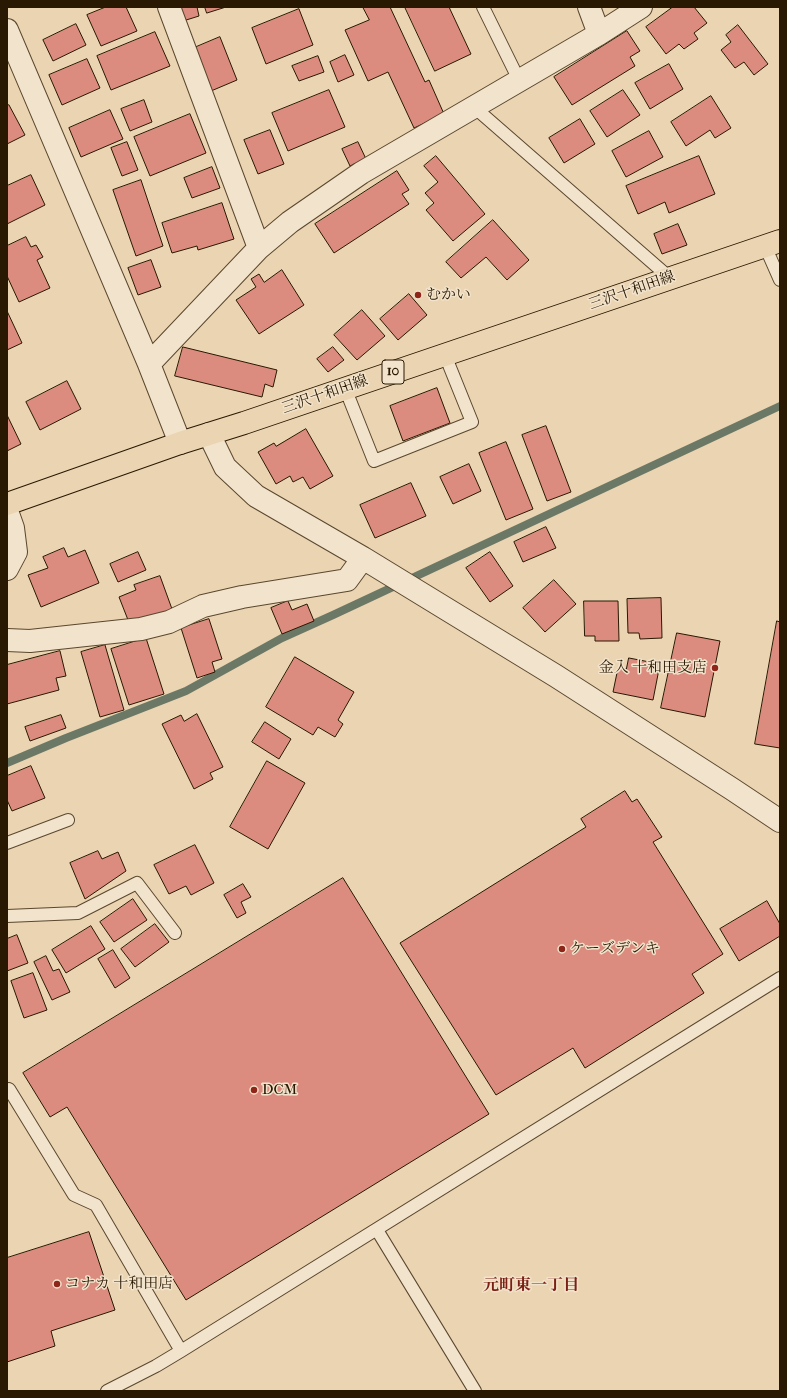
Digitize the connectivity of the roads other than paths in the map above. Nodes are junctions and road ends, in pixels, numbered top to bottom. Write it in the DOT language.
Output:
graph roads {
  1 [pos="169,7"];
  2 [pos="482,7"];
  3 [pos="589,7"];
  4 [pos="641,7"];
  5 [pos="7,30"];
  6 [pos="598,34"];
  7 [pos="519,80"];
  8 [pos="474,107"];
  9 [pos="773,244"];
  10 [pos="259,248"];
  11 [pos="670,278"];
  12 [pos="780,280"];
  13 [pos="445,355"];
  14 [pos="149,364"];
  15 [pos="345,388"];
  16 [pos="209,434"];
  17 [pos="180,443"];
  18 [pos="7,504"];
  19 [pos="7,511"];
  20 [pos="363,558"];
  21 [pos="7,569"];
  22 [pos="7,640"];
  23 [pos="68,820"];
  24 [pos="780,821"];
  25 [pos="7,843"];
  26 [pos="7,916"];
  27 [pos="175,933"];
  28 [pos="780,978"];
  29 [pos="9,1089"];
  30 [pos="377,1230"];
  31 [pos="181,1351"];
  32 [pos="107,1391"];
  33 [pos="475,1391"];
  1 -- 10 [label="street"];
  2 -- 7 [label="lane"];
  3 -- 6 [label="street"];
  4 -- 6 [label="street"];
  5 -- 14 [label="street"];
  6 -- 7 [label="street"];
  7 -- 8 [label="street"];
  8 -- 10 [label="street"];
  8 -- 11 [label="lane"];
  9 -- 11 [label="main road, 三沢十和田線 / 10"];
  9 -- 12 [label="lane"];
  10 -- 14 [label="street"];
  11 -- 13 [label="main road, 三沢十和田線 / 10"];
  13 -- 15 [label="main road, 三沢十和田線 / 10"];
  13 -- 15 [label="lane"];
  14 -- 17 [label="street"];
  15 -- 16 [label="main road, 三沢十和田線 / 10"];
  16 -- 17 [label="main road, 三沢十和田線 / 10"];
  16 -- 20 [label="street"];
  17 -- 18 [label="main road, 三沢十和田線 / 10"];
  19 -- 21 [label="street"];
  20 -- 22 [label="street"];
  20 -- 24 [label="street"];
  23 -- 25 [label="lane"];
  26 -- 27 [label="lane"];
  28 -- 30 [label="lane"];
  29 -- 31 [label="lane"];
  30 -- 31 [label="lane"];
  30 -- 33 [label="lane"];
  31 -- 32 [label="lane"];
}
